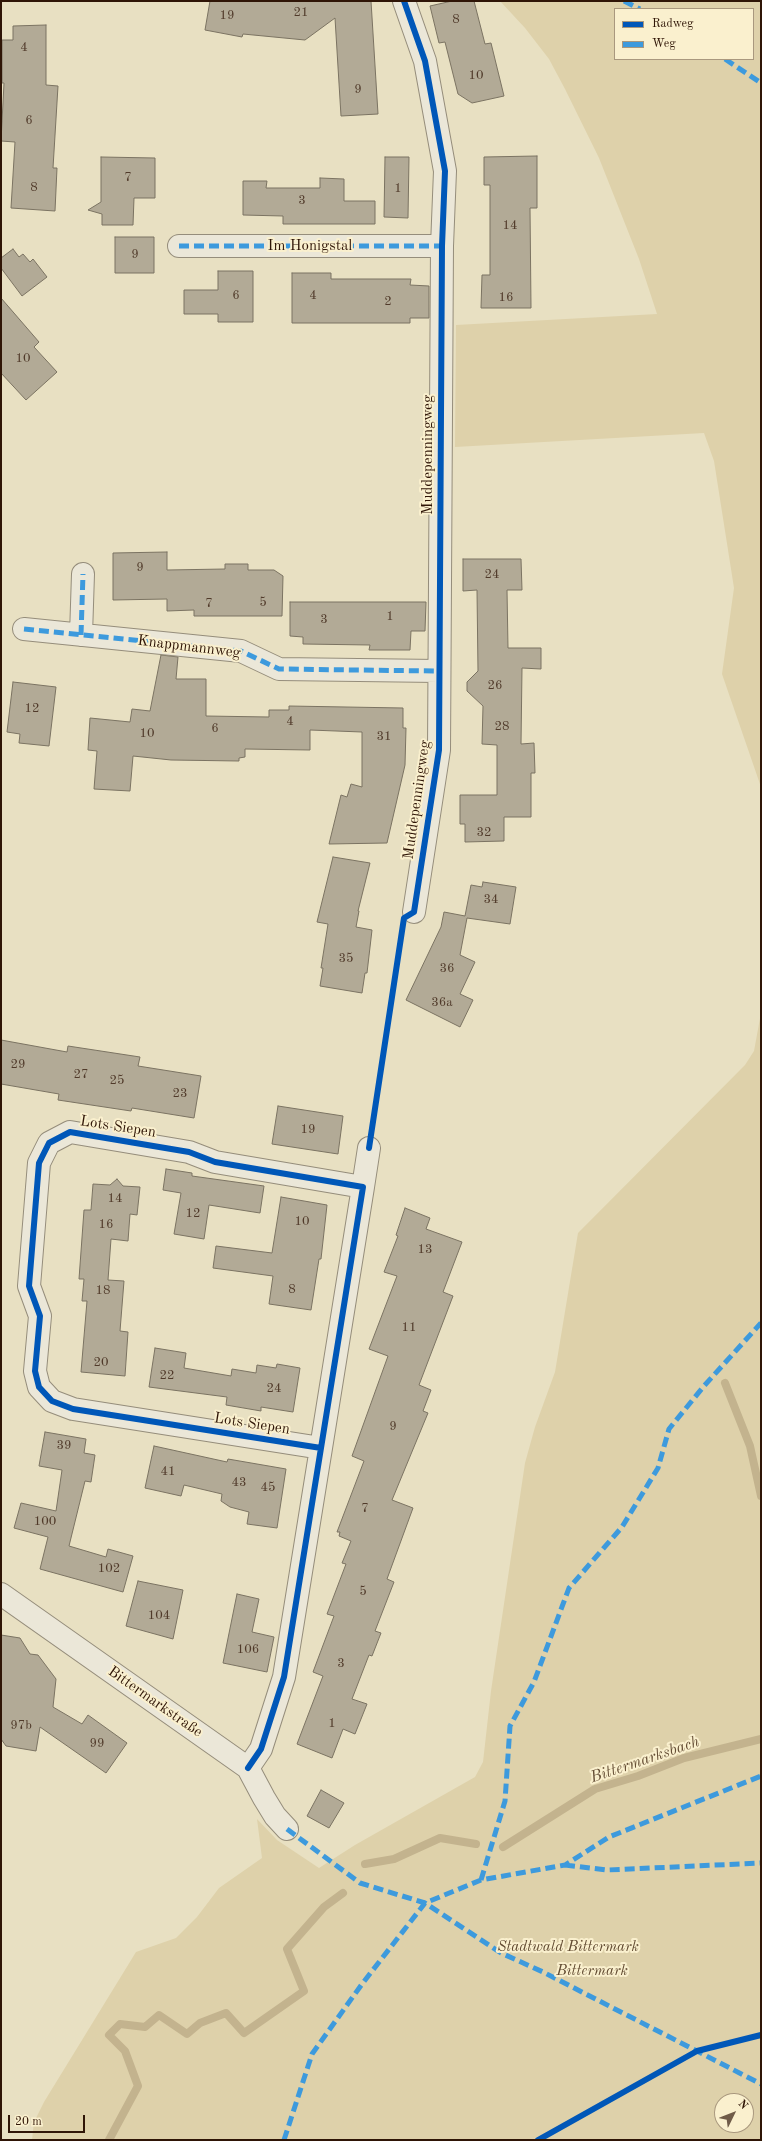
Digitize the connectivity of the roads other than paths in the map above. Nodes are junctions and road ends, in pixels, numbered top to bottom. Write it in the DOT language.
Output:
graph roads {
  1 [pos="404,1"];
  2 [pos="179,246"];
  3 [pos="442,246"];
  4 [pos="83,574"];
  5 [pos="24,629"];
  6 [pos="81,635"];
  7 [pos="438,671"];
  8 [pos="414,912"];
  9 [pos="369,1148"];
  10 [pos="364,1187"];
  11 [pos="321,1448"];
  12 [pos="1,1594"];
  13 [pos="248,1768"];
  14 [pos="287,1829"];
  1 -- 3 [label="street, Muddepenningweg"];
  2 -- 3 [label="street, Im Honigstal"];
  3 -- 7 [label="street, Muddepenningweg"];
  4 -- 6 [label="street"];
  5 -- 6 [label="street, Knappmannweg"];
  6 -- 7 [label="street, Knappmannweg"];
  7 -- 8 [label="street, Muddepenningweg"];
  9 -- 10 [label="street"];
  10 -- 11 [label="street"];
  10 -- 11 [label="street, Lots Siepen"];
  11 -- 13 [label="street"];
  12 -- 13 [label="street, Bittermarkstraße"];
  13 -- 14 [label="street, Bittermarkstraße"];
}
